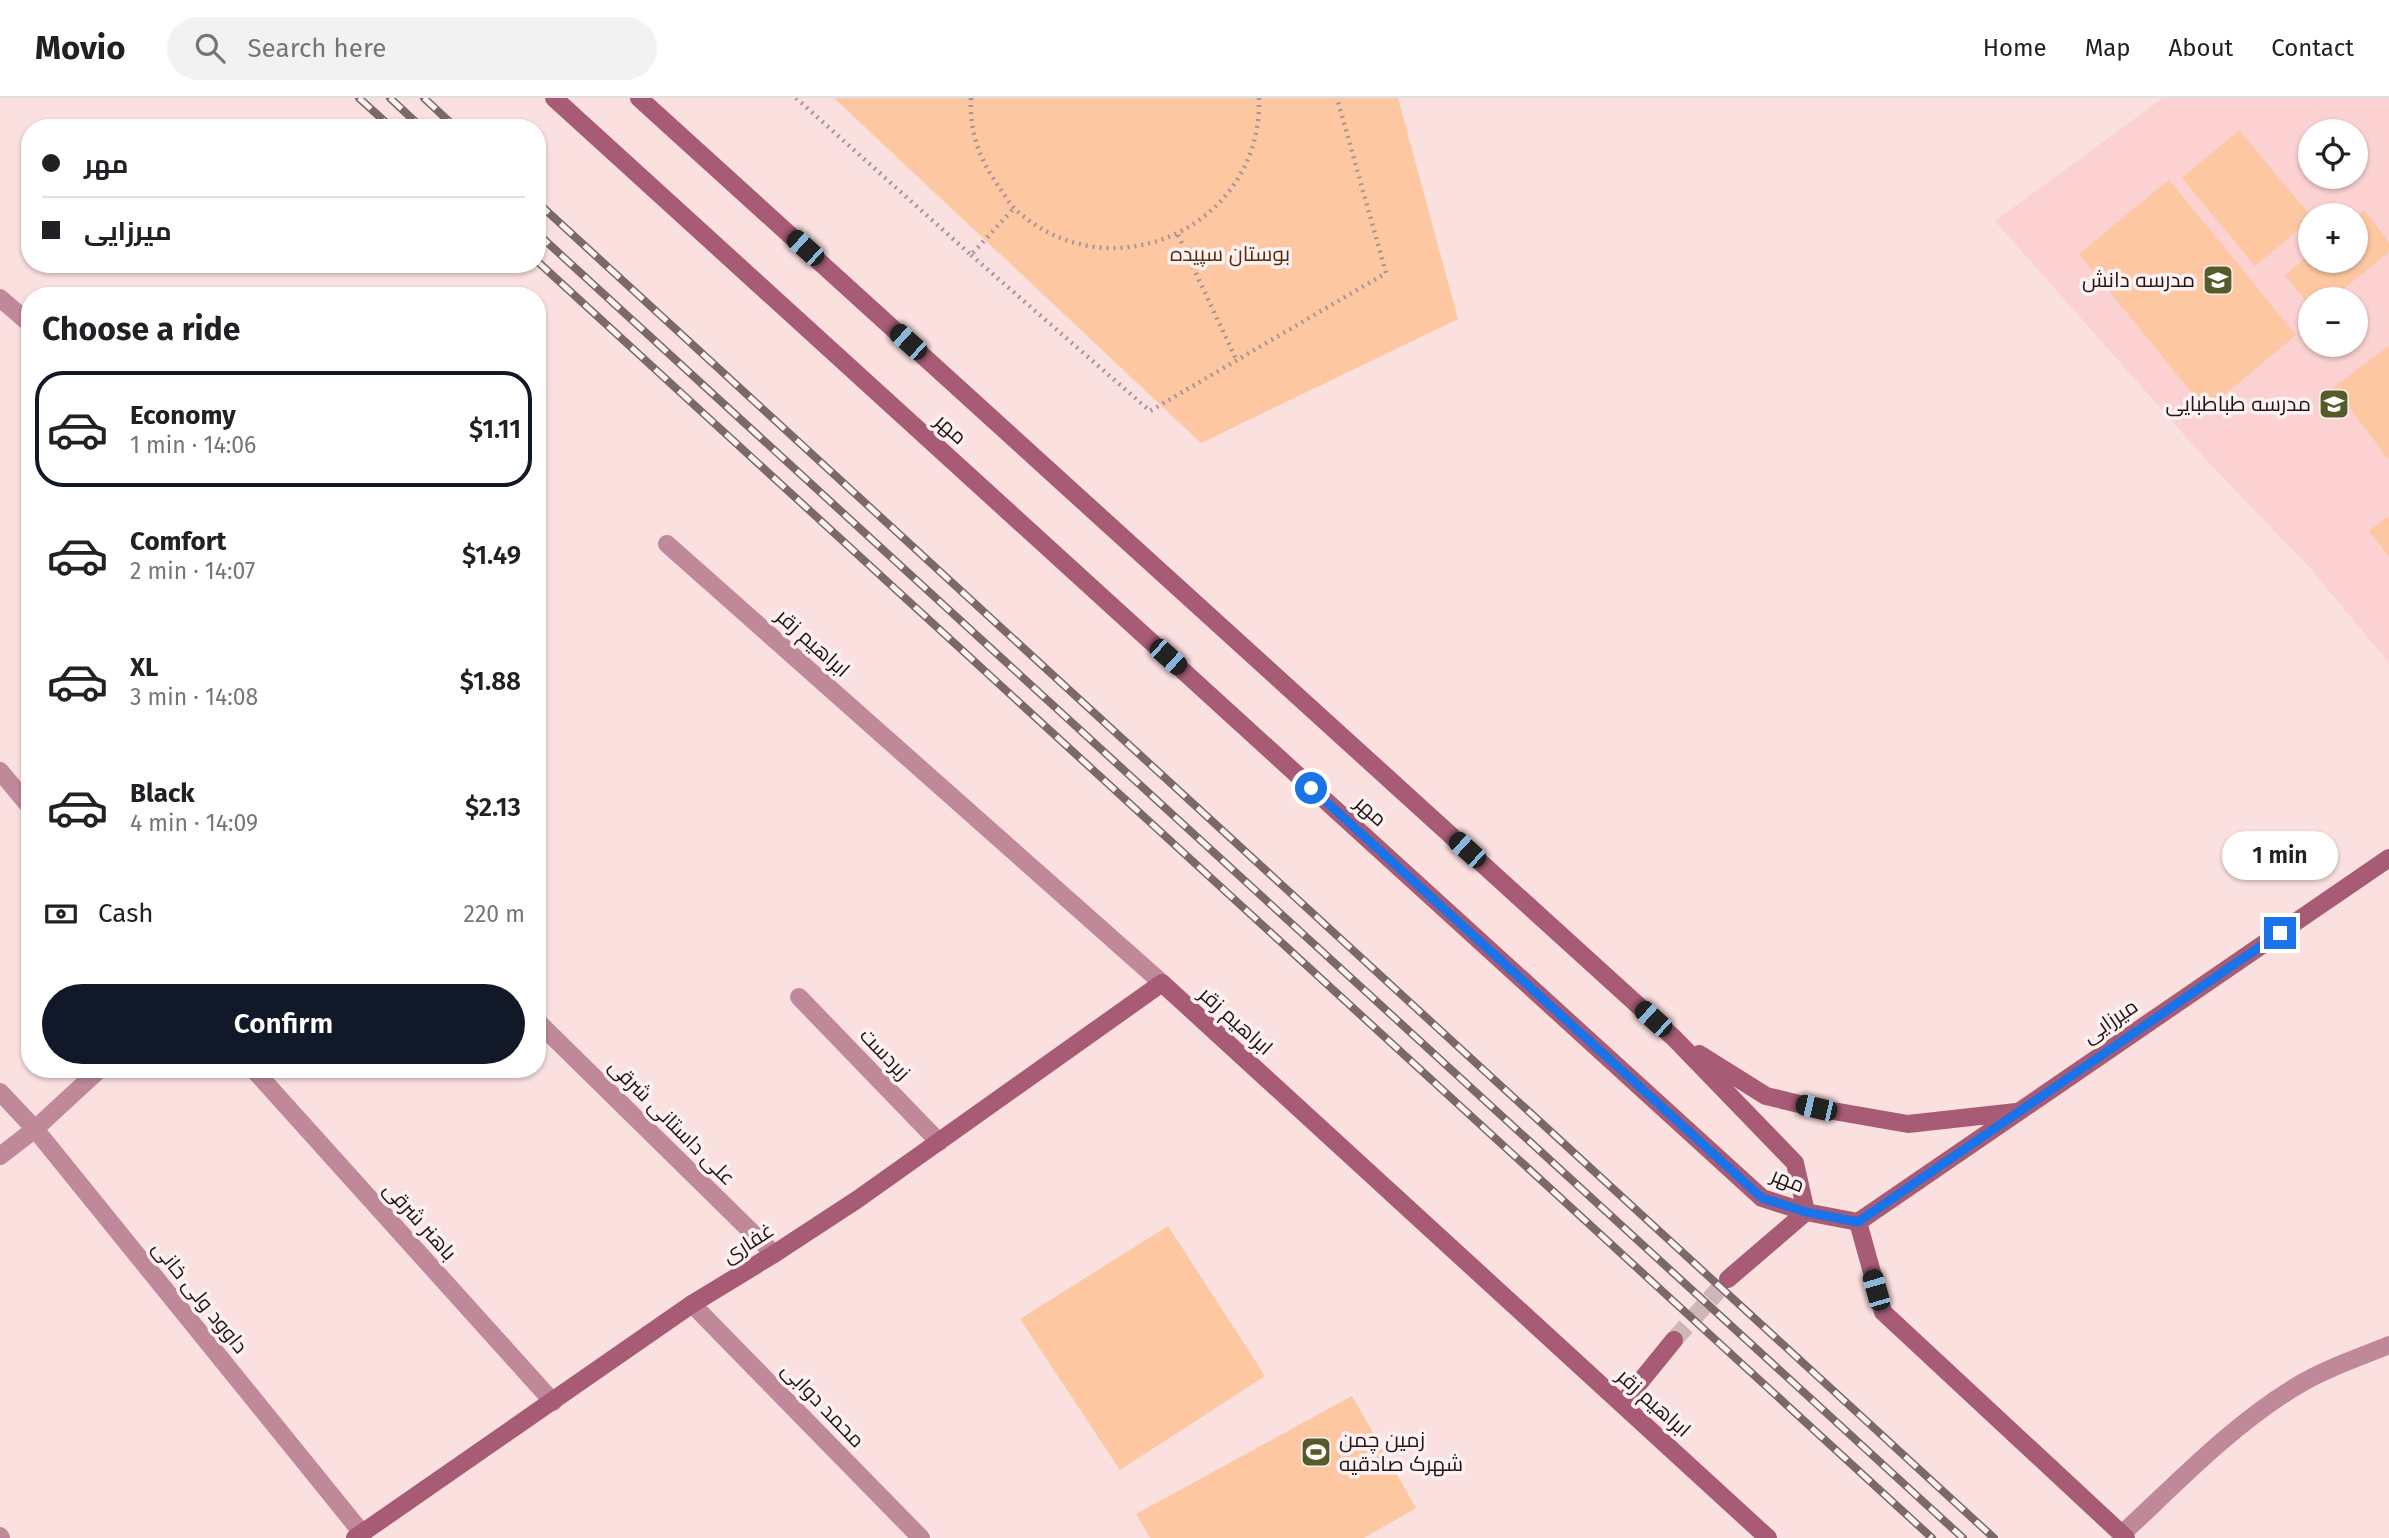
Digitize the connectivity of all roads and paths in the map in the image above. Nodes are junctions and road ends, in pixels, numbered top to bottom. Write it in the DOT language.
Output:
graph roads {
  1 [pos="554,98"];
  2 [pos="639,98"];
  3 [pos="796,98"];
  4 [pos="971,98"];
  5 [pos="1259,98"];
  6 [pos="1337,98"];
  7 [pos="1014,208"];
  8 [pos="1178,235"];
  9 [pos="971,255"];
  10 [pos="0,298"];
  11 [pos="21,316"];
  12 [pos="1236,359"];
  13 [pos="667,544"];
  14 [pos="0,771"];
  15 [pos="21,796"];
  16 [pos="2389,858"];
  17 [pos="1162,984"];
  18 [pos="799,997"];
  19 [pos="546,1030"];
  20 [pos="1674,1038"];
  21 [pos="90,1078"];
  22 [pos="261,1078"];
  23 [pos="0,1092"];
  24 [pos="2019,1111"];
  25 [pos="35,1129"];
  26 [pos="939,1142"];
  27 [pos="0,1156"];
  28 [pos="1806,1212"];
  29 [pos="1858,1222"];
  30 [pos="774,1254"];
  31 [pos="1728,1279"];
  32 [pos="692,1304"];
  33 [pos="1674,1340"];
  34 [pos="2389,1345"];
  35 [pos="554,1402"];
  36 [pos="1622,1405"];
  37 [pos="2124,1536"];
  38 [pos="361,1537"];
  39 [pos="921,1538"];
  40 [pos="1768,1538"];
  1 -- 28 [label="street, مهر"];
  2 -- 20 [label="street, مهر"];
  3 -- 9 [label="path"];
  4 -- 7 [label="path"];
  5 -- 8 [label="path"];
  6 -- 12 [label="path"];
  7 -- 8 [label="path"];
  7 -- 9 [label="path"];
  8 -- 12 [label="path"];
  9 -- 12 [label="path"];
  10 -- 11 [label="street"];
  13 -- 17 [label="street, ابراهیم زقر"];
  14 -- 15 [label="street"];
  16 -- 24 [label="street, میرزایی"];
  17 -- 26 [label="street, غفاری"];
  17 -- 36 [label="street, ابراهیم زقر"];
  18 -- 26 [label="street, زبردست"];
  19 -- 30 [label="street, علی داستانی شرقی"];
  20 -- 24 [label="street"];
  20 -- 28 [label="street, مهر"];
  21 -- 25 [label="street"];
  22 -- 35 [label="street, باهنر شرقی"];
  23 -- 25 [label="street, داوود ولی خانی"];
  24 -- 29 [label="street, میرزایی"];
  25 -- 27 [label="street"];
  25 -- 38 [label="street, داوود ولی خانی"];
  26 -- 30 [label="street, غفاری"];
  28 -- 29 [label="street"];
  28 -- 31 [label="street"];
  29 -- 37 [label="street"];
  30 -- 32 [label="street, غفاری"];
  32 -- 35 [label="street, غفاری"];
  32 -- 39 [label="street, محمد دوابی"];
  33 -- 36 [label="street"];
  34 -- 37 [label="street"];
  35 -- 38 [label="street, غفاری"];
  36 -- 40 [label="street, ابراهیم زقر"];
}
